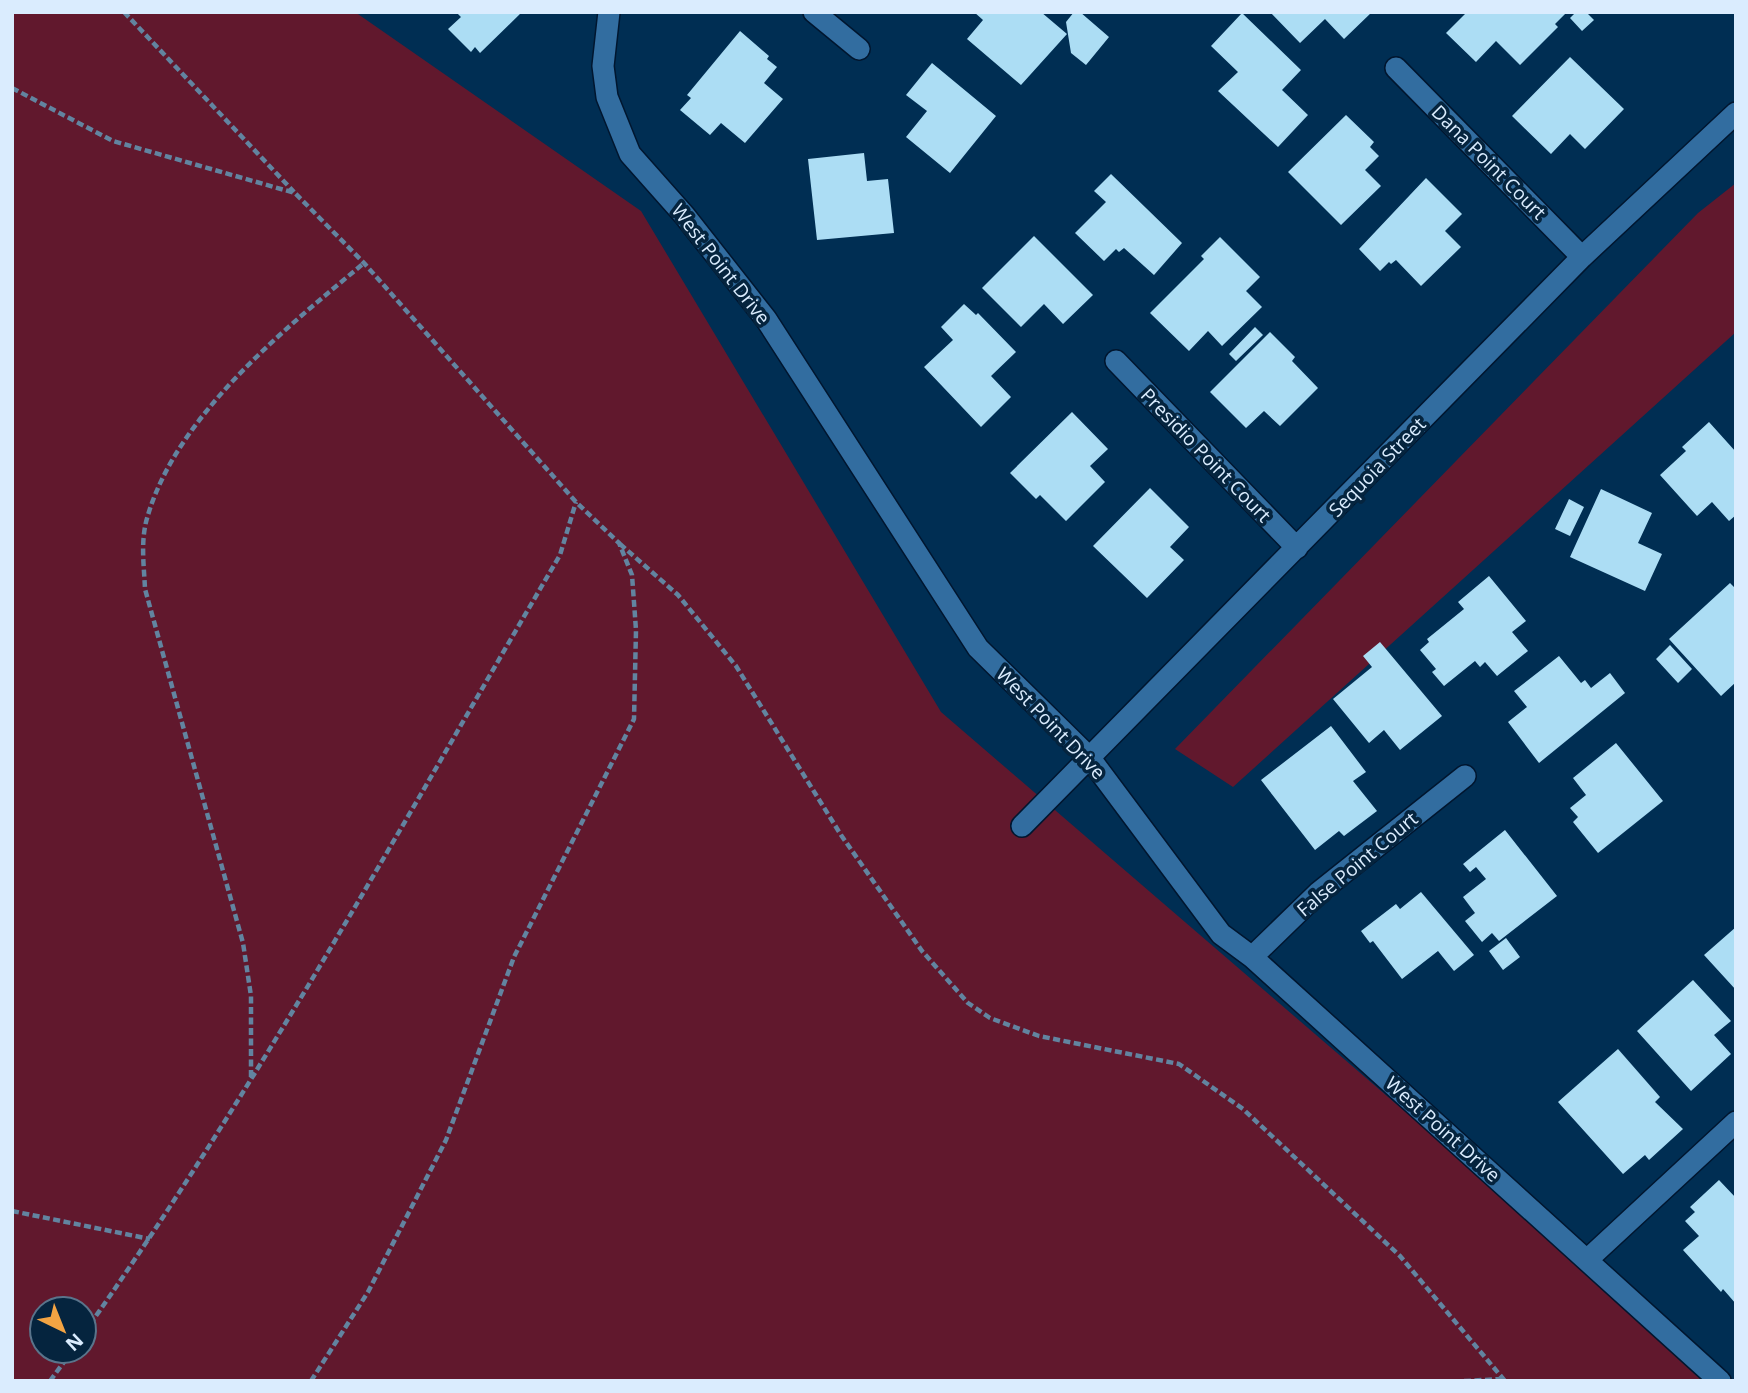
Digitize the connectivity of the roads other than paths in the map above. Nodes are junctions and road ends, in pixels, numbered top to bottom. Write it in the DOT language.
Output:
graph roads {
  1 [pos="609,12"];
  2 [pos="814,12"];
  3 [pos="859,49"];
  4 [pos="1396,68"];
  5 [pos="1736,113"];
  6 [pos="1582,257"];
  7 [pos="1116,361"];
  8 [pos="1297,548"];
  9 [pos="1089,757"];
  10 [pos="1465,776"];
  11 [pos="1022,825"];
  12 [pos="1252,957"];
  13 [pos="1736,1122"];
  14 [pos="1587,1260"];
  15 [pos="1720,1381"];
  1 -- 9 [label="street, West Point Drive"];
  2 -- 3 [label="street"];
  4 -- 6 [label="street, Dana Point Court"];
  5 -- 6 [label="street, Sequoia Street"];
  6 -- 8 [label="street, Sequoia Street"];
  7 -- 8 [label="street, Presidio Point Court"];
  8 -- 9 [label="street, Sequoia Street"];
  9 -- 11 [label="street, Sequoia Street"];
  9 -- 12 [label="street, West Point Drive"];
  10 -- 12 [label="street, False Point Court"];
  12 -- 14 [label="street, West Point Drive"];
  13 -- 14 [label="street"];
  14 -- 15 [label="street, West Point Drive"];
}
